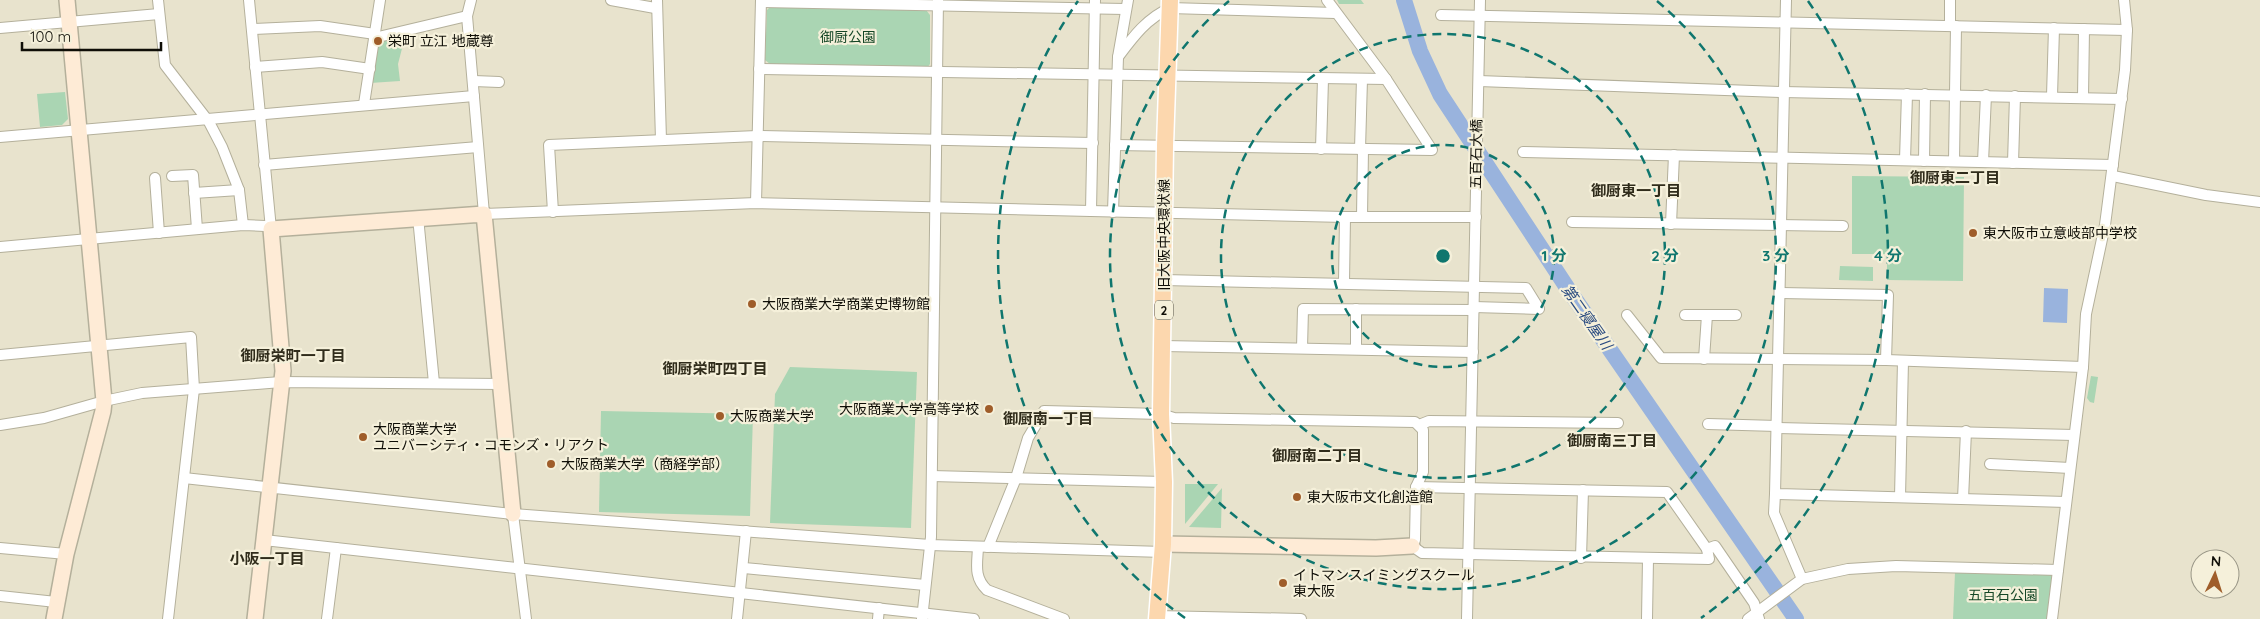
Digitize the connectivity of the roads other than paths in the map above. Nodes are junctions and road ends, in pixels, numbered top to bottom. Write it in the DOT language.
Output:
graph roads {
  1 [pos="67,0"];
  2 [pos="158,0"];
  3 [pos="249,0"];
  4 [pos="380,0"];
  5 [pos="471,0"];
  6 [pos="611,0"];
  7 [pos="1327,0"];
  8 [pos="1480,0"];
  9 [pos="1786,0"];
  10 [pos="1950,0"];
  11 [pos="2124,0"];
  12 [pos="761,1"];
  13 [pos="841,2"];
  14 [pos="938,3"];
  15 [pos="656,4"];
  16 [pos="1095,4"];
  17 [pos="1127,4"];
  18 [pos="1170,4"];
  19 [pos="1335,13"];
  20 [pos="159,14"];
  21 [pos="1441,15"];
  22 [pos="468,16"];
  23 [pos="1480,16"];
  24 [pos="68,21"];
  25 [pos="1785,22"];
  26 [pos="1953,26"];
  27 [pos="0,28"];
  28 [pos="2054,28"];
  29 [pos="252,29"];
  30 [pos="2084,29"];
  31 [pos="2127,30"];
  32 [pos="375,36"];
  33 [pos="1118,56"];
  34 [pos="255,67"];
  35 [pos="370,68"];
  36 [pos="759,68"];
  37 [pos="936,72"];
  38 [pos="1094,75"];
  39 [pos="1117,75"];
  40 [pos="1168,77"];
  41 [pos="1323,79"];
  42 [pos="1362,79"];
  43 [pos="1386,79"];
  44 [pos="1479,80"];
  45 [pos="474,81"];
  46 [pos="499,82"];
  47 [pos="1783,92"];
  48 [pos="1907,94"];
  49 [pos="1925,94"];
  50 [pos="1955,95"];
  51 [pos="1986,95"];
  52 [pos="474,96"];
  53 [pos="2015,96"];
  54 [pos="2052,96"];
  55 [pos="2083,97"];
  56 [pos="2122,99"];
  57 [pos="364,104"];
  58 [pos="260,114"];
  59 [pos="205,118"];
  60 [pos="80,131"];
  61 [pos="757,136"];
  62 [pos="0,137"];
  63 [pos="661,140"];
  64 [pos="937,140"];
  65 [pos="1094,143"];
  66 [pos="1115,145"];
  67 [pos="1165,146"];
  68 [pos="478,147"];
  69 [pos="1321,149"];
  70 [pos="1361,149"];
  71 [pos="1523,152"];
  72 [pos="1674,155"];
  73 [pos="1782,158"];
  74 [pos="1905,160"];
  75 [pos="1924,161"];
  76 [pos="1954,161"];
  77 [pos="1983,162"];
  78 [pos="2013,163"];
  79 [pos="264,165"];
  80 [pos="2113,165"];
  81 [pos="172,176"];
  82 [pos="2113,176"];
  83 [pos="156,178"];
  84 [pos="239,190"];
  85 [pos="194,193"];
  86 [pos="2260,202"];
  87 [pos="756,203"];
  88 [pos="935,209"];
  89 [pos="1091,211"];
  90 [pos="553,212"];
  91 [pos="1113,212"];
  92 [pos="1164,212"];
  93 [pos="484,214"];
  94 [pos="418,217"];
  95 [pos="1346,217"];
  96 [pos="1362,217"];
  97 [pos="1476,217"];
  98 [pos="1572,222"];
  99 [pos="1671,224"];
  100 [pos="243,225"];
  101 [pos="1781,226"];
  102 [pos="1843,226"];
  103 [pos="197,229"];
  104 [pos="270,229"];
  105 [pos="159,233"];
  106 [pos="90,239"];
  107 [pos="0,247"];
  108 [pos="1164,280"];
  109 [pos="1344,283"];
  110 [pos="1474,286"];
  111 [pos="1781,293"];
  112 [pos="1474,308"];
  113 [pos="1356,309"];
  114 [pos="1627,315"];
  115 [pos="1685,315"];
  116 [pos="1707,315"];
  117 [pos="1736,315"];
  118 [pos="100,346"];
  119 [pos="1163,346"];
  120 [pos="1302,348"];
  121 [pos="1356,349"];
  122 [pos="1473,352"];
  123 [pos="0,355"];
  124 [pos="1704,359"];
  125 [pos="1779,359"];
  126 [pos="1886,360"];
  127 [pos="1903,361"];
  128 [pos="2083,367"];
  129 [pos="281,382"];
  130 [pos="434,383"];
  131 [pos="501,384"];
  132 [pos="194,390"];
  133 [pos="104,401"];
  134 [pos="1161,414"];
  135 [pos="1472,422"];
  136 [pos="1618,423"];
  137 [pos="1708,424"];
  138 [pos="0,425"];
  139 [pos="1419,425"];
  140 [pos="1777,427"];
  141 [pos="1901,430"];
  142 [pos="1966,431"];
  143 [pos="2074,435"];
  144 [pos="1990,464"];
  145 [pos="2070,468"];
  146 [pos="932,476"];
  147 [pos="184,478"];
  148 [pos="1016,478"];
  149 [pos="1164,482"];
  150 [pos="1416,487"];
  151 [pos="270,488"];
  152 [pos="1471,488"];
  153 [pos="1582,490"];
  154 [pos="1775,494"];
  155 [pos="1900,497"];
  156 [pos="1963,499"];
  157 [pos="2066,502"];
  158 [pos="513,514"];
  159 [pos="746,531"];
  160 [pos="264,540"];
  161 [pos="930,546"];
  162 [pos="1412,546"];
  163 [pos="0,548"];
  164 [pos="336,548"];
  165 [pos="983,548"];
  166 [pos="1163,548"];
  167 [pos="1707,549"];
  168 [pos="66,554"];
  169 [pos="1469,555"];
  170 [pos="1581,558"];
  171 [pos="1648,558"];
  172 [pos="744,568"];
  173 [pos="519,570"];
  174 [pos="2058,570"];
  175 [pos="1802,579"];
  176 [pos="926,584"];
  177 [pos="740,593"];
  178 [pos="0,596"];
  179 [pos="56,602"];
  180 [pos="878,614"];
  181 [pos="1038,615"];
  182 [pos="1756,615"];
  183 [pos="923,616"];
  184 [pos="1157,618"];
  185 [pos="54,619"];
  186 [pos="168,619"];
  187 [pos="255,619"];
  188 [pos="327,619"];
  189 [pos="526,619"];
  190 [pos="736,619"];
  191 [pos="974,619"];
  192 [pos="1064,619"];
  193 [pos="1301,619"];
  194 [pos="1467,619"];
  195 [pos="1647,619"];
  196 [pos="2052,619"];
  1 -- 24 [label="street"];
  2 -- 20 [label="street"];
  3 -- 29 [label="street"];
  4 -- 32 [label="street"];
  5 -- 22 [label="street"];
  6 -- 15 [label="street"];
  7 -- 19 [label="street"];
  8 -- 23 [label="street, 五百石大橋"];
  9 -- 25 [label="street"];
  10 -- 26 [label="street"];
  11 -- 31 [label="street"];
  12 -- 13 [label="street"];
  12 -- 36 [label="street"];
  13 -- 14 [label="street"];
  14 -- 16 [label="street"];
  14 -- 37 [label="street"];
  15 -- 63 [label="street"];
  16 -- 17 [label="street"];
  16 -- 38 [label="street"];
  17 -- 33 [label="street"];
  18 -- 19 [label="street"];
  18 -- 33 [label="street"];
  18 -- 40 [label="main road, 旧大阪中央環状線 / 2"];
  19 -- 43 [label="street"];
  20 -- 24 [label="street"];
  20 -- 59 [label="street"];
  21 -- 23 [label="street"];
  22 -- 32 [label="street"];
  22 -- 45 [label="street"];
  23 -- 25 [label="street"];
  23 -- 44 [label="street, 五百石大橋"];
  24 -- 27 [label="street"];
  24 -- 60 [label="street"];
  25 -- 26 [label="street"];
  25 -- 47 [label="street"];
  26 -- 28 [label="street"];
  26 -- 50 [label="street"];
  28 -- 30 [label="street"];
  28 -- 54 [label="street"];
  29 -- 32 [label="street"];
  29 -- 34 [label="street"];
  30 -- 31 [label="street"];
  30 -- 55 [label="street"];
  31 -- 56 [label="street"];
  32 -- 35 [label="street"];
  33 -- 39 [label="street"];
  34 -- 35 [label="street"];
  34 -- 58 [label="street"];
  35 -- 57 [label="street"];
  36 -- 37 [label="street"];
  36 -- 61 [label="street"];
  37 -- 38 [label="street"];
  37 -- 64 [label="street"];
  38 -- 39 [label="street"];
  38 -- 65 [label="street"];
  39 -- 40 [label="street"];
  39 -- 66 [label="street"];
  40 -- 41 [label="street"];
  40 -- 67 [label="main road, 旧大阪中央環状線 / 2"];
  41 -- 42 [label="street"];
  41 -- 69 [label="street"];
  42 -- 43 [label="street"];
  42 -- 70 [label="street"];
  43 -- 70 [label="street"];
  44 -- 47 [label="street"];
  44 -- 97 [label="street, 五百石大橋"];
  45 -- 46 [label="street"];
  45 -- 52 [label="street"];
  47 -- 48 [label="street"];
  47 -- 73 [label="street"];
  48 -- 49 [label="street"];
  48 -- 74 [label="street"];
  49 -- 50 [label="street"];
  49 -- 75 [label="street"];
  50 -- 51 [label="street"];
  50 -- 76 [label="street"];
  51 -- 53 [label="street"];
  51 -- 77 [label="street"];
  52 -- 57 [label="street"];
  52 -- 68 [label="street"];
  53 -- 54 [label="street"];
  53 -- 78 [label="street"];
  54 -- 55 [label="street"];
  55 -- 56 [label="street"];
  56 -- 80 [label="street"];
  57 -- 58 [label="street"];
  58 -- 59 [label="street"];
  58 -- 79 [label="street"];
  59 -- 60 [label="street"];
  59 -- 84 [label="street"];
  60 -- 62 [label="street"];
  60 -- 106 [label="street"];
  61 -- 63 [label="street"];
  61 -- 64 [label="street"];
  61 -- 87 [label="street"];
  63 -- 90 [label="street"];
  64 -- 65 [label="street"];
  64 -- 88 [label="street"];
  65 -- 89 [label="street"];
  66 -- 67 [label="street"];
  66 -- 91 [label="street"];
  67 -- 69 [label="street"];
  67 -- 92 [label="main road, 旧大阪中央環状線 / 2"];
  68 -- 79 [label="street"];
  68 -- 93 [label="street"];
  69 -- 70 [label="street"];
  70 -- 96 [label="street"];
  71 -- 72 [label="street"];
  72 -- 73 [label="street"];
  72 -- 99 [label="street"];
  73 -- 74 [label="street"];
  73 -- 101 [label="street"];
  74 -- 75 [label="street"];
  75 -- 76 [label="street"];
  76 -- 77 [label="street"];
  77 -- 78 [label="street"];
  78 -- 80 [label="street"];
  79 -- 104 [label="street"];
  80 -- 82 [label="street"];
  81 -- 85 [label="street"];
  82 -- 86 [label="street"];
  82 -- 128 [label="street"];
  83 -- 105 [label="street"];
  84 -- 85 [label="street"];
  84 -- 100 [label="street"];
  85 -- 103 [label="street"];
  87 -- 88 [label="street"];
  87 -- 90 [label="street"];
  88 -- 89 [label="street"];
  88 -- 146 [label="street"];
  89 -- 91 [label="street"];
  90 -- 93 [label="street"];
  91 -- 92 [label="street"];
  92 -- 95 [label="street"];
  92 -- 108 [label="main road, 旧大阪中央環状線 / 2"];
  93 -- 94 [label="street"];
  93 -- 131 [label="street"];
  94 -- 104 [label="street"];
  94 -- 130 [label="street"];
  95 -- 96 [label="street"];
  95 -- 109 [label="street"];
  96 -- 97 [label="street"];
  97 -- 110 [label="street, 五百石大橋"];
  98 -- 99 [label="street"];
  99 -- 101 [label="street"];
  100 -- 103 [label="street"];
  100 -- 104 [label="street"];
  101 -- 102 [label="street"];
  101 -- 111 [label="street"];
  103 -- 105 [label="street"];
  104 -- 129 [label="street"];
  105 -- 106 [label="street"];
  106 -- 107 [label="street"];
  106 -- 118 [label="street"];
  108 -- 109 [label="street"];
  108 -- 119 [label="main road, 旧大阪中央環状線 / 2"];
  109 -- 110 [label="street"];
  110 -- 112 [label="street, 五百石大橋"];
  110 -- 112 [label="street"];
  111 -- 125 [label="street"];
  111 -- 126 [label="street"];
  112 -- 113 [label="street"];
  112 -- 122 [label="street, 五百石大橋"];
  113 -- 120 [label="street"];
  113 -- 121 [label="street"];
  114 -- 124 [label="street"];
  115 -- 116 [label="street"];
  116 -- 117 [label="street"];
  116 -- 124 [label="street"];
  118 -- 123 [label="street"];
  118 -- 132 [label="street"];
  118 -- 133 [label="street"];
  119 -- 120 [label="street"];
  119 -- 134 [label="main road, 旧大阪中央環状線 / 2"];
  120 -- 121 [label="street"];
  121 -- 122 [label="street"];
  122 -- 135 [label="street, 五百石大橋"];
  124 -- 125 [label="street"];
  125 -- 126 [label="street"];
  125 -- 140 [label="street"];
  126 -- 127 [label="street"];
  127 -- 128 [label="street"];
  127 -- 141 [label="street"];
  128 -- 143 [label="street"];
  129 -- 130 [label="street"];
  129 -- 132 [label="street"];
  129 -- 151 [label="street"];
  130 -- 131 [label="street"];
  131 -- 158 [label="street"];
  132 -- 133 [label="street"];
  132 -- 147 [label="street"];
  133 -- 138 [label="street"];
  133 -- 168 [label="street"];
  134 -- 139 [label="street"];
  134 -- 148 [label="street"];
  134 -- 149 [label="main road, 旧大阪中央環状線 / 2"];
  135 -- 136 [label="street"];
  135 -- 139 [label="street"];
  135 -- 152 [label="street, 五百石大橋"];
  137 -- 140 [label="street"];
  139 -- 150 [label="street"];
  140 -- 141 [label="street"];
  140 -- 154 [label="street"];
  141 -- 142 [label="street"];
  141 -- 155 [label="street"];
  142 -- 143 [label="street"];
  142 -- 156 [label="street"];
  143 -- 145 [label="street"];
  144 -- 145 [label="street"];
  145 -- 157 [label="street"];
  146 -- 148 [label="street"];
  146 -- 161 [label="street"];
  147 -- 151 [label="street"];
  147 -- 186 [label="street"];
  148 -- 149 [label="street"];
  148 -- 165 [label="street"];
  149 -- 166 [label="main road, 旧大阪中央環状線 / 2"];
  150 -- 152 [label="street"];
  150 -- 162 [label="street"];
  151 -- 158 [label="street"];
  151 -- 160 [label="street"];
  152 -- 153 [label="street"];
  152 -- 169 [label="street, 五百石大橋"];
  153 -- 167 [label="street"];
  153 -- 170 [label="street"];
  154 -- 155 [label="street"];
  154 -- 175 [label="street"];
  155 -- 156 [label="street"];
  156 -- 157 [label="street"];
  157 -- 174 [label="street"];
  158 -- 159 [label="street"];
  158 -- 173 [label="street"];
  159 -- 161 [label="street"];
  159 -- 172 [label="street"];
  160 -- 164 [label="street"];
  160 -- 187 [label="street"];
  161 -- 165 [label="street"];
  161 -- 176 [label="street"];
  162 -- 166 [label="street"];
  162 -- 169 [label="street"];
  163 -- 168 [label="street"];
  164 -- 173 [label="street"];
  164 -- 188 [label="street"];
  165 -- 166 [label="street"];
  165 -- 181 [label="street"];
  166 -- 184 [label="main road, 旧大阪中央環状線 / 2"];
  167 -- 171 [label="street"];
  167 -- 182 [label="street"];
  168 -- 179 [label="street"];
  169 -- 170 [label="street"];
  169 -- 194 [label="street, 五百石大橋"];
  170 -- 171 [label="street"];
  171 -- 195 [label="street"];
  172 -- 176 [label="street"];
  172 -- 177 [label="street"];
  173 -- 177 [label="street"];
  173 -- 189 [label="street"];
  174 -- 175 [label="street"];
  174 -- 196 [label="street"];
  175 -- 182 [label="street"];
  176 -- 183 [label="street"];
  177 -- 180 [label="street"];
  177 -- 190 [label="street"];
  178 -- 179 [label="street"];
  179 -- 185 [label="street"];
  180 -- 183 [label="street"];
  181 -- 192 [label="street"];
  183 -- 191 [label="street"];
  184 -- 193 [label="street"];
}
